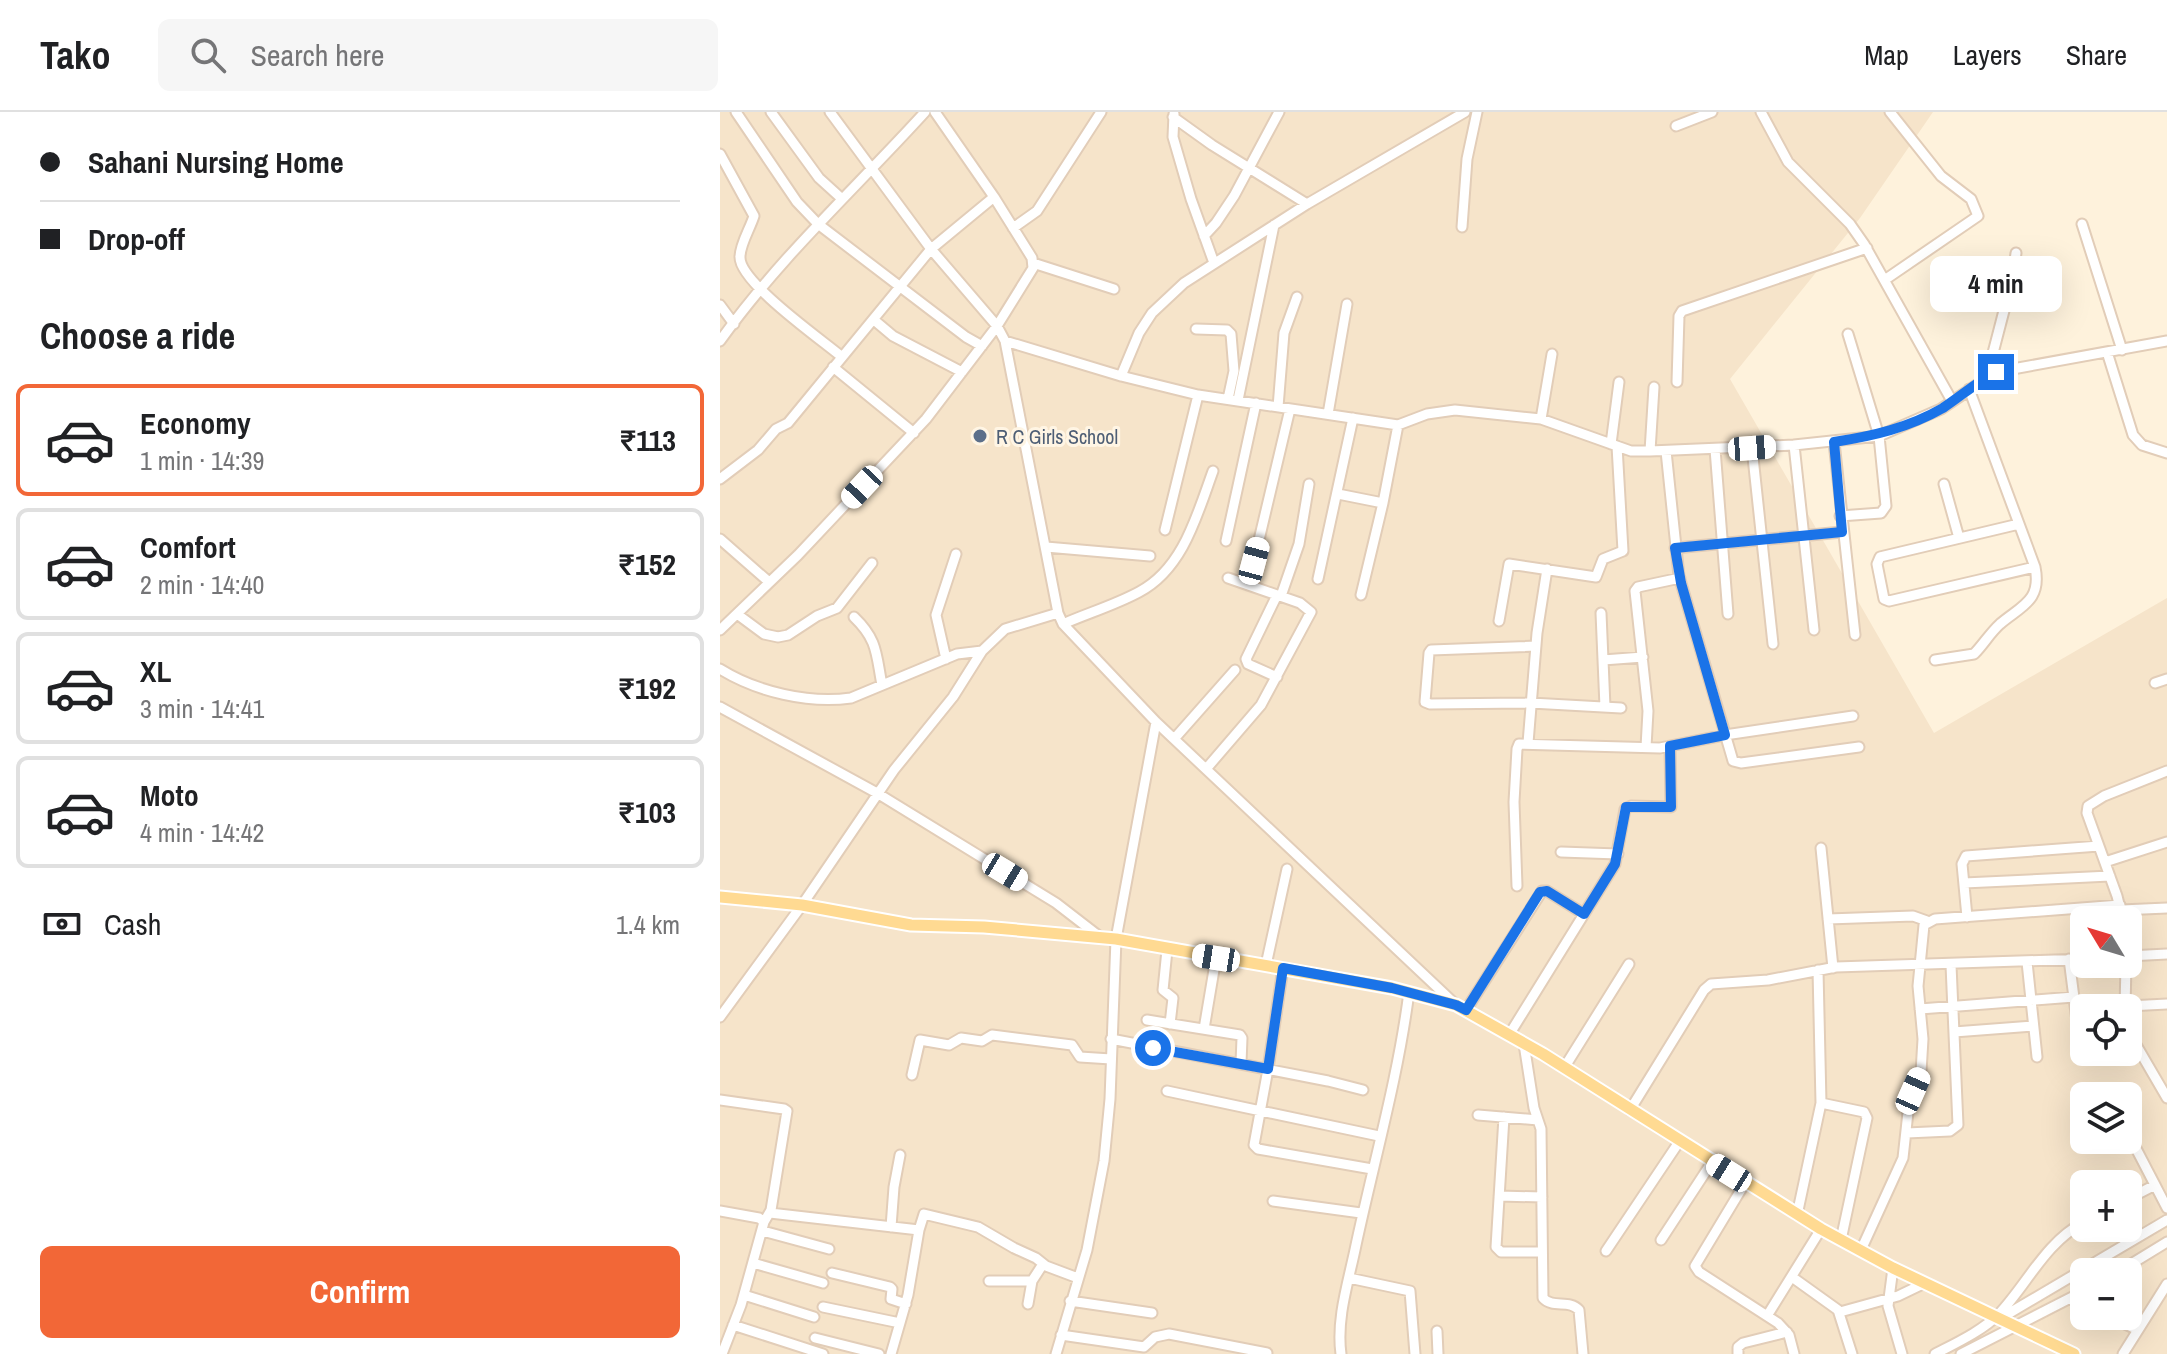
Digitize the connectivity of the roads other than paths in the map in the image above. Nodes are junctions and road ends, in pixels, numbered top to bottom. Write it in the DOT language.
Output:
graph roads {
  1 [pos="736,112"];
  2 [pos="771,112"];
  3 [pos="830,112"];
  4 [pos="925,112"];
  5 [pos="935,112"];
  6 [pos="1101,112"];
  7 [pos="1279,112"];
  8 [pos="1477,112"];
  9 [pos="1712,112"];
  10 [pos="1761,112"];
  11 [pos="1890,112"];
  12 [pos="1461,113"];
  13 [pos="1174,114"];
  14 [pos="1676,126"];
  15 [pos="720,154"];
  16 [pos="1247,167"];
  17 [pos="872,170"];
  18 [pos="994,197"];
  19 [pos="841,198"];
  20 [pos="1307,204"];
  21 [pos="818,224"];
  22 [pos="2082,224"];
  23 [pos="1274,225"];
  24 [pos="1462,227"];
  25 [pos="1013,228"];
  26 [pos="1204,236"];
  27 [pos="1867,248"];
  28 [pos="931,249"];
  29 [pos="2016,253"];
  30 [pos="1033,263"];
  31 [pos="1214,263"];
  32 [pos="1886,279"];
  33 [pos="901,288"];
  34 [pos="1114,289"];
  35 [pos="759,290"];
  36 [pos="1297,297"];
  37 [pos="1347,304"];
  38 [pos="720,305"];
  39 [pos="874,320"];
  40 [pos="734,324"];
  41 [pos="997,326"];
  42 [pos="1196,329"];
  43 [pos="1848,334"];
  44 [pos="721,339"];
  45 [pos="1005,341"];
  46 [pos="2167,341"];
  47 [pos="982,346"];
  48 [pos="2122,350"];
  49 [pos="2107,352"];
  50 [pos="1552,354"];
  51 [pos="842,357"];
  52 [pos="833,367"];
  53 [pos="962,372"];
  54 [pos="1121,376"];
  55 [pos="1987,376"];
  56 [pos="1619,382"];
  57 [pos="1677,382"];
  58 [pos="1654,387"];
  59 [pos="1969,389"];
  60 [pos="1198,395"];
  61 [pos="1233,400"];
  62 [pos="1952,401"];
  63 [pos="1256,403"];
  64 [pos="1278,407"];
  65 [pos="1290,409"];
  66 [pos="1328,414"];
  67 [pos="1353,418"];
  68 [pos="1541,419"];
  69 [pos="1398,425"];
  70 [pos="914,433"];
  71 [pos="1879,436"];
  72 [pos="1834,442"];
  73 [pos="1614,445"];
  74 [pos="1794,445"];
  75 [pos="1752,448"];
  76 [pos="1715,449"];
  77 [pos="1650,451"];
  78 [pos="1666,451"];
  79 [pos="2167,453"];
  80 [pos="1213,471"];
  81 [pos="720,479"];
  82 [pos="1309,484"];
  83 [pos="1944,484"];
  84 [pos="1338,494"];
  85 [pos="1383,503"];
  86 [pos="1840,516"];
  87 [pos="2019,524"];
  88 [pos="1165,530"];
  89 [pos="1842,532"];
  90 [pos="1806,535"];
  91 [pos="1959,538"];
  92 [pos="720,539"];
  93 [pos="1761,540"];
  94 [pos="1226,541"];
  95 [pos="1723,543"];
  96 [pos="1046,547"];
  97 [pos="1675,548"];
  98 [pos="956,554"];
  99 [pos="1150,556"];
  100 [pos="1254,561"];
  101 [pos="872,563"];
  102 [pos="2035,567"];
  103 [pos="1547,569"];
  104 [pos="1228,578"];
  105 [pos="1680,578"];
  106 [pos="1318,579"];
  107 [pos="769,582"];
  108 [pos="1361,595"];
  109 [pos="1279,596"];
  110 [pos="1058,613"];
  111 [pos="1601,613"];
  112 [pos="737,614"];
  113 [pos="1728,614"];
  114 [pos="854,617"];
  115 [pos="1499,621"];
  116 [pos="1063,624"];
  117 [pos="720,630"];
  118 [pos="1814,630"];
  119 [pos="1855,635"];
  120 [pos="1773,644"];
  121 [pos="1536,646"];
  122 [pos="982,651"];
  123 [pos="1643,657"];
  124 [pos="946,659"];
  125 [pos="1603,660"];
  126 [pos="1935,660"];
  127 [pos="720,669"];
  128 [pos="1235,670"];
  129 [pos="1277,677"];
  130 [pos="2167,679"];
  131 [pos="2155,683"];
  132 [pos="882,685"];
  133 [pos="1531,703"];
  134 [pos="720,707"];
  135 [pos="1605,707"];
  136 [pos="1621,708"];
  137 [pos="1853,716"];
  138 [pos="1156,722"];
  139 [pos="1725,735"];
  140 [pos="1174,739"];
  141 [pos="1528,743"];
  142 [pos="1670,746"];
  143 [pos="1646,747"];
  144 [pos="1859,747"];
  145 [pos="1206,769"];
  146 [pos="2167,771"];
  147 [pos="877,793"];
  148 [pos="2167,842"];
  149 [pos="2099,846"];
  150 [pos="1821,848"];
  151 [pos="1561,852"];
  152 [pos="1618,854"];
  153 [pos="2105,862"];
  154 [pos="1287,869"];
  155 [pos="2110,876"];
  156 [pos="1964,883"];
  157 [pos="1517,886"];
  158 [pos="720,897"];
  159 [pos="802,905"];
  160 [pos="2119,906"];
  161 [pos="2167,908"];
  162 [pos="2142,910"];
  163 [pos="1584,914"];
  164 [pos="2070,914"];
  165 [pos="1967,917"];
  166 [pos="1828,919"];
  167 [pos="1927,921"];
  168 [pos="1100,937"];
  169 [pos="1116,939"];
  170 [pos="1167,950"];
  171 [pos="2167,954"];
  172 [pos="2142,955"];
  173 [pos="1216,958"];
  174 [pos="2069,959"];
  175 [pos="2027,962"];
  176 [pos="1629,964"];
  177 [pos="1266,965"];
  178 [pos="1920,965"];
  179 [pos="1951,965"];
  180 [pos="1283,968"];
  181 [pos="1833,968"];
  182 [pos="1818,970"];
  183 [pos="1409,992"];
  184 [pos="2074,994"];
  185 [pos="2070,997"];
  186 [pos="2029,1000"];
  187 [pos="2167,1004"];
  188 [pos="2142,1005"];
  189 [pos="1953,1006"];
  190 [pos="1461,1008"];
  191 [pos="1920,1009"];
  192 [pos="720,1017"];
  193 [pos="1147,1020"];
  194 [pos="1170,1024"];
  195 [pos="2033,1026"];
  196 [pos="1204,1029"];
  197 [pos="1954,1032"];
  198 [pos="1509,1035"];
  199 [pos="1111,1039"];
  200 [pos="1524,1044"];
  201 [pos="2142,1055"];
  202 [pos="2037,1057"];
  203 [pos="1111,1059"];
  204 [pos="1241,1063"];
  205 [pos="1564,1068"];
  206 [pos="1268,1069"];
  207 [pos="912,1075"];
  208 [pos="1363,1090"];
  209 [pos="1167,1091"];
  210 [pos="2167,1098"];
  211 [pos="720,1100"];
  212 [pos="1821,1103"];
  213 [pos="1260,1110"];
  214 [pos="1630,1110"];
  215 [pos="1478,1115"];
  216 [pos="1504,1117"];
  217 [pos="1538,1120"];
  218 [pos="1907,1133"];
  219 [pos="1379,1136"];
  220 [pos="1679,1142"];
  221 [pos="2139,1154"];
  222 [pos="900,1155"];
  223 [pos="1712,1162"];
  224 [pos="1372,1169"];
  225 [pos="1745,1183"];
  226 [pos="2155,1185"];
  227 [pos="2142,1192"];
  228 [pos="1499,1196"];
  229 [pos="1542,1197"];
  230 [pos="1273,1201"];
  231 [pos="2167,1208"];
  232 [pos="720,1211"];
  233 [pos="1361,1213"];
  234 [pos="1797,1215"];
  235 [pos="2167,1220"];
  236 [pos="765,1222"];
  237 [pos="891,1227"];
  238 [pos="1821,1229"];
  239 [pos="919,1230"];
  240 [pos="2070,1232"];
  241 [pos="1661,1240"];
  242 [pos="1841,1240"];
  243 [pos="2167,1242"];
  244 [pos="829,1249"];
  245 [pos="1861,1250"];
  246 [pos="1606,1251"];
  247 [pos="1542,1252"];
  248 [pos="2141,1258"];
  249 [pos="753,1263"];
  250 [pos="1043,1264"];
  251 [pos="1893,1268"];
  252 [pos="832,1273"];
  253 [pos="1792,1277"];
  254 [pos="1078,1278"];
  255 [pos="1349,1278"];
  256 [pos="989,1281"];
  257 [pos="1032,1281"];
  258 [pos="823,1283"];
  259 [pos="1925,1283"];
  260 [pos="2167,1284"];
  261 [pos="744,1295"];
  262 [pos="1888,1299"];
  263 [pos="2070,1299"];
  264 [pos="1070,1301"];
  265 [pos="906,1304"];
  266 [pos="1028,1304"];
  267 [pos="823,1307"];
  268 [pos="1840,1312"];
  269 [pos="1152,1313"];
  270 [pos="1767,1316"];
  271 [pos="814,1317"];
  272 [pos="2006,1321"];
  273 [pos="900,1323"];
  274 [pos="2142,1324"];
  275 [pos="733,1325"];
  276 [pos="2138,1330"];
  277 [pos="1437,1331"];
  278 [pos="1787,1332"];
  279 [pos="1061,1335"];
  280 [pos="815,1338"];
  281 [pos="1267,1353"];
  282 [pos="722,1354"];
  283 [pos="823,1354"];
  284 [pos="879,1354"];
  285 [pos="891,1354"];
  286 [pos="1056,1354"];
  287 [pos="1341,1354"];
  288 [pos="1415,1354"];
  289 [pos="1438,1354"];
  290 [pos="1583,1354"];
  291 [pos="1738,1354"];
  292 [pos="1794,1354"];
  293 [pos="1852,1354"];
  294 [pos="1902,1354"];
  295 [pos="1935,1354"];
  296 [pos="1961,1354"];
  297 [pos="2074,1354"];
  298 [pos="2123,1354"];
  1 -- 21 [label="street"];
  2 -- 19 [label="street"];
  3 -- 17 [label="street"];
  4 -- 17 [label="street"];
  5 -- 18 [label="street"];
  6 -- 25 [label="street"];
  7 -- 16 [label="street"];
  8 -- 24 [label="street"];
  9 -- 14 [label="street"];
  10 -- 27 [label="street"];
  11 -- 32 [label="street"];
  12 -- 20 [label="street"];
  13 -- 16 [label="street"];
  13 -- 26 [label="street"];
  15 -- 35 [label="street"];
  16 -- 20 [label="street"];
  16 -- 26 [label="street"];
  17 -- 19 [label="street"];
  17 -- 28 [label="street"];
  18 -- 25 [label="street"];
  18 -- 28 [label="street"];
  19 -- 21 [label="street"];
  20 -- 23 [label="street"];
  21 -- 33 [label="street"];
  21 -- 35 [label="street"];
  22 -- 48 [label="street"];
  23 -- 31 [label="street"];
  23 -- 61 [label="street"];
  25 -- 30 [label="street"];
  26 -- 31 [label="street"];
  27 -- 32 [label="street"];
  27 -- 57 [label="street"];
  28 -- 33 [label="street"];
  28 -- 41 [label="street"];
  29 -- 55 [label="street"];
  30 -- 34 [label="street"];
  30 -- 41 [label="street"];
  31 -- 54 [label="street"];
  32 -- 62 [label="street"];
  33 -- 39 [label="street"];
  33 -- 47 [label="street"];
  35 -- 40 [label="street"];
  35 -- 51 [label="street"];
  36 -- 64 [label="street"];
  37 -- 66 [label="street"];
  38 -- 40 [label="street"];
  39 -- 51 [label="street"];
  39 -- 53 [label="street"];
  40 -- 44 [label="street"];
  41 -- 45 [label="street"];
  41 -- 47 [label="street"];
  42 -- 61 [label="street"];
  43 -- 71 [label="street"];
  45 -- 54 [label="street"];
  45 -- 96 [label="street"];
  46 -- 48 [label="street"];
  47 -- 53 [label="street"];
  48 -- 49 [label="street"];
  49 -- 55 [label="street"];
  49 -- 79 [label="street"];
  50 -- 68 [label="street"];
  51 -- 52 [label="street"];
  52 -- 70 [label="street"];
  52 -- 81 [label="street"];
  53 -- 70 [label="street"];
  54 -- 60 [label="street"];
  55 -- 59 [label="street"];
  56 -- 73 [label="street"];
  58 -- 77 [label="street"];
  59 -- 62 [label="street"];
  59 -- 87 [label="street"];
  60 -- 61 [label="street"];
  60 -- 88 [label="street"];
  61 -- 63 [label="street"];
  62 -- 71 [label="street"];
  63 -- 64 [label="street"];
  63 -- 94 [label="street"];
  64 -- 65 [label="street"];
  65 -- 66 [label="street"];
  65 -- 100 [label="street"];
  66 -- 67 [label="street"];
  67 -- 69 [label="street"];
  67 -- 84 [label="street"];
  68 -- 69 [label="street"];
  68 -- 73 [label="street"];
  69 -- 85 [label="street"];
  70 -- 107 [label="street"];
  71 -- 72 [label="street"];
  71 -- 86 [label="street"];
  72 -- 74 [label="street"];
  72 -- 86 [label="street"];
  73 -- 77 [label="street"];
  73 -- 103 [label="street"];
  74 -- 75 [label="street"];
  74 -- 90 [label="street"];
  75 -- 76 [label="street"];
  75 -- 93 [label="street"];
  76 -- 78 [label="street"];
  76 -- 95 [label="street"];
  77 -- 78 [label="street"];
  78 -- 97 [label="street"];
  80 -- 116 [label="street"];
  82 -- 109 [label="street"];
  83 -- 91 [label="street"];
  84 -- 85 [label="street"];
  84 -- 106 [label="street"];
  85 -- 108 [label="street"];
  86 -- 89 [label="street"];
  87 -- 91 [label="street"];
  87 -- 102 [label="street"];
  89 -- 90 [label="street"];
  89 -- 119 [label="street"];
  90 -- 93 [label="street"];
  90 -- 118 [label="street"];
  91 -- 102 [label="street"];
  92 -- 107 [label="street"];
  93 -- 95 [label="street"];
  93 -- 120 [label="street"];
  95 -- 97 [label="street"];
  95 -- 113 [label="street"];
  96 -- 99 [label="street"];
  96 -- 110 [label="street"];
  97 -- 105 [label="street"];
  98 -- 124 [label="street"];
  101 -- 112 [label="street"];
  102 -- 126 [label="street"];
  103 -- 115 [label="street"];
  103 -- 121 [label="street"];
  104 -- 109 [label="street"];
  105 -- 123 [label="street"];
  105 -- 139 [label="street"];
  107 -- 112 [label="street"];
  109 -- 129 [label="street"];
  109 -- 129 [label="street"];
  110 -- 116 [label="street"];
  110 -- 122 [label="street"];
  111 -- 125 [label="street"];
  112 -- 117 [label="street"];
  114 -- 132 [label="street"];
  116 -- 138 [label="street"];
  121 -- 133 [label="street"];
  121 -- 133 [label="street"];
  122 -- 124 [label="street"];
  122 -- 147 [label="street"];
  123 -- 125 [label="street"];
  123 -- 143 [label="street"];
  124 -- 132 [label="street"];
  125 -- 135 [label="street"];
  127 -- 132 [label="street"];
  128 -- 140 [label="street"];
  129 -- 145 [label="street"];
  130 -- 131 [label="street"];
  133 -- 135 [label="street"];
  133 -- 141 [label="street"];
  134 -- 147 [label="street"];
  135 -- 136 [label="street"];
  137 -- 139 [label="street"];
  138 -- 140 [label="street"];
  138 -- 169 [label="street"];
  139 -- 142 [label="street"];
  139 -- 144 [label="street"];
  140 -- 145 [label="street"];
  141 -- 143 [label="street"];
  141 -- 157 [label="street"];
  142 -- 143 [label="street"];
  142 -- 152 [label="street"];
  145 -- 190 [label="street"];
  146 -- 149 [label="street"];
  147 -- 159 [label="street"];
  147 -- 168 [label="street"];
  148 -- 153 [label="street"];
  149 -- 153 [label="street"];
  149 -- 156 [label="street"];
  150 -- 166 [label="street"];
  151 -- 152 [label="street"];
  152 -- 163 [label="street"];
  153 -- 155 [label="street"];
  154 -- 177 [label="street"];
  155 -- 156 [label="street"];
  155 -- 160 [label="street"];
  156 -- 165 [label="street"];
  158 -- 159 [label="main road"];
  159 -- 168 [label="main road"];
  159 -- 192 [label="street"];
  161 -- 162 [label="street"];
  163 -- 190 [label="street"];
  163 -- 198 [label="street"];
  164 -- 165 [label="street"];
  165 -- 167 [label="street"];
  166 -- 167 [label="street"];
  166 -- 181 [label="street"];
  167 -- 178 [label="street"];
  168 -- 169 [label="main road"];
  169 -- 170 [label="main road"];
  169 -- 199 [label="street"];
  170 -- 173 [label="main road"];
  170 -- 194 [label="street"];
  171 -- 172 [label="street"];
  173 -- 177 [label="main road"];
  173 -- 196 [label="street"];
  174 -- 175 [label="street"];
  174 -- 184 [label="street"];
  175 -- 179 [label="street"];
  175 -- 186 [label="street"];
  176 -- 205 [label="street"];
  177 -- 180 [label="main road"];
  178 -- 179 [label="street"];
  178 -- 181 [label="street"];
  178 -- 191 [label="street"];
  179 -- 189 [label="street"];
  180 -- 183 [label="main road"];
  180 -- 206 [label="street"];
  181 -- 182 [label="street"];
  182 -- 212 [label="street"];
  182 -- 214 [label="street"];
  183 -- 190 [label="main road"];
  183 -- 219 [label="street"];
  185 -- 186 [label="street"];
  186 -- 189 [label="street"];
  186 -- 195 [label="street"];
  187 -- 188 [label="street"];
  189 -- 191 [label="street"];
  189 -- 197 [label="street"];
  190 -- 198 [label="main road"];
  191 -- 218 [label="street"];
  193 -- 194 [label="street"];
  194 -- 196 [label="street"];
  195 -- 197 [label="street"];
  195 -- 202 [label="street"];
  196 -- 204 [label="street"];
  197 -- 218 [label="street"];
  198 -- 200 [label="main road"];
  199 -- 203 [label="street"];
  199 -- 204 [label="street"];
  200 -- 205 [label="main road"];
  200 -- 217 [label="street"];
  201 -- 210 [label="street"];
  203 -- 207 [label="street"];
  203 -- 254 [label="street"];
  204 -- 206 [label="street"];
  205 -- 214 [label="main road"];
  206 -- 208 [label="street"];
  206 -- 213 [label="street"];
  209 -- 213 [label="street"];
  211 -- 236 [label="street"];
  212 -- 234 [label="street"];
  212 -- 242 [label="street"];
  213 -- 219 [label="street"];
  213 -- 224 [label="street"];
  214 -- 220 [label="main road"];
  215 -- 216 [label="street"];
  216 -- 217 [label="street"];
  216 -- 228 [label="street"];
  217 -- 229 [label="street"];
  218 -- 245 [label="street"];
  219 -- 224 [label="street"];
  220 -- 223 [label="main road"];
  220 -- 246 [label="street"];
  221 -- 226 [label="street"];
  222 -- 237 [label="street"];
  223 -- 225 [label="main road"];
  223 -- 241 [label="street"];
  224 -- 233 [label="street"];
  225 -- 234 [label="main road"];
  225 -- 270 [label="street"];
  226 -- 227 [label="street"];
  226 -- 231 [label="street"];
  228 -- 229 [label="street"];
  228 -- 247 [label="street"];
  229 -- 247 [label="street"];
  230 -- 233 [label="street"];
  232 -- 236 [label="street"];
  233 -- 255 [label="street"];
  234 -- 238 [label="main road"];
  235 -- 272 [label="street"];
  236 -- 237 [label="street"];
  236 -- 244 [label="street"];
  236 -- 249 [label="street"];
  237 -- 239 [label="street"];
  238 -- 242 [label="main road"];
  238 -- 253 [label="street"];
  239 -- 250 [label="street"];
  239 -- 265 [label="street"];
  240 -- 272 [label="street"];
  242 -- 245 [label="main road"];
  243 -- 248 [label="street"];
  245 -- 251 [label="main road"];
  247 -- 290 [label="street"];
  249 -- 258 [label="street"];
  249 -- 261 [label="street"];
  250 -- 254 [label="street"];
  250 -- 257 [label="street"];
  251 -- 259 [label="main road"];
  251 -- 262 [label="street"];
  252 -- 265 [label="street"];
  253 -- 268 [label="street"];
  253 -- 270 [label="street"];
  254 -- 264 [label="street"];
  255 -- 287 [label="street"];
  255 -- 288 [label="street"];
  256 -- 257 [label="street"];
  257 -- 266 [label="street"];
  259 -- 262 [label="street"];
  259 -- 272 [label="main road"];
  260 -- 274 [label="street"];
  261 -- 271 [label="street"];
  261 -- 275 [label="street"];
  262 -- 268 [label="street"];
  262 -- 294 [label="street"];
  263 -- 272 [label="street"];
  264 -- 269 [label="street"];
  264 -- 279 [label="street"];
  265 -- 273 [label="street"];
  267 -- 273 [label="street"];
  268 -- 293 [label="street"];
  270 -- 278 [label="street"];
  272 -- 295 [label="street"];
  272 -- 296 [label="street"];
  272 -- 297 [label="main road"];
  273 -- 285 [label="street"];
  275 -- 282 [label="street"];
  275 -- 283 [label="street"];
  276 -- 298 [label="street"];
  277 -- 289 [label="street"];
  278 -- 291 [label="street"];
  278 -- 292 [label="street"];
  279 -- 281 [label="street"];
  279 -- 286 [label="street"];
  280 -- 284 [label="street"];
}
